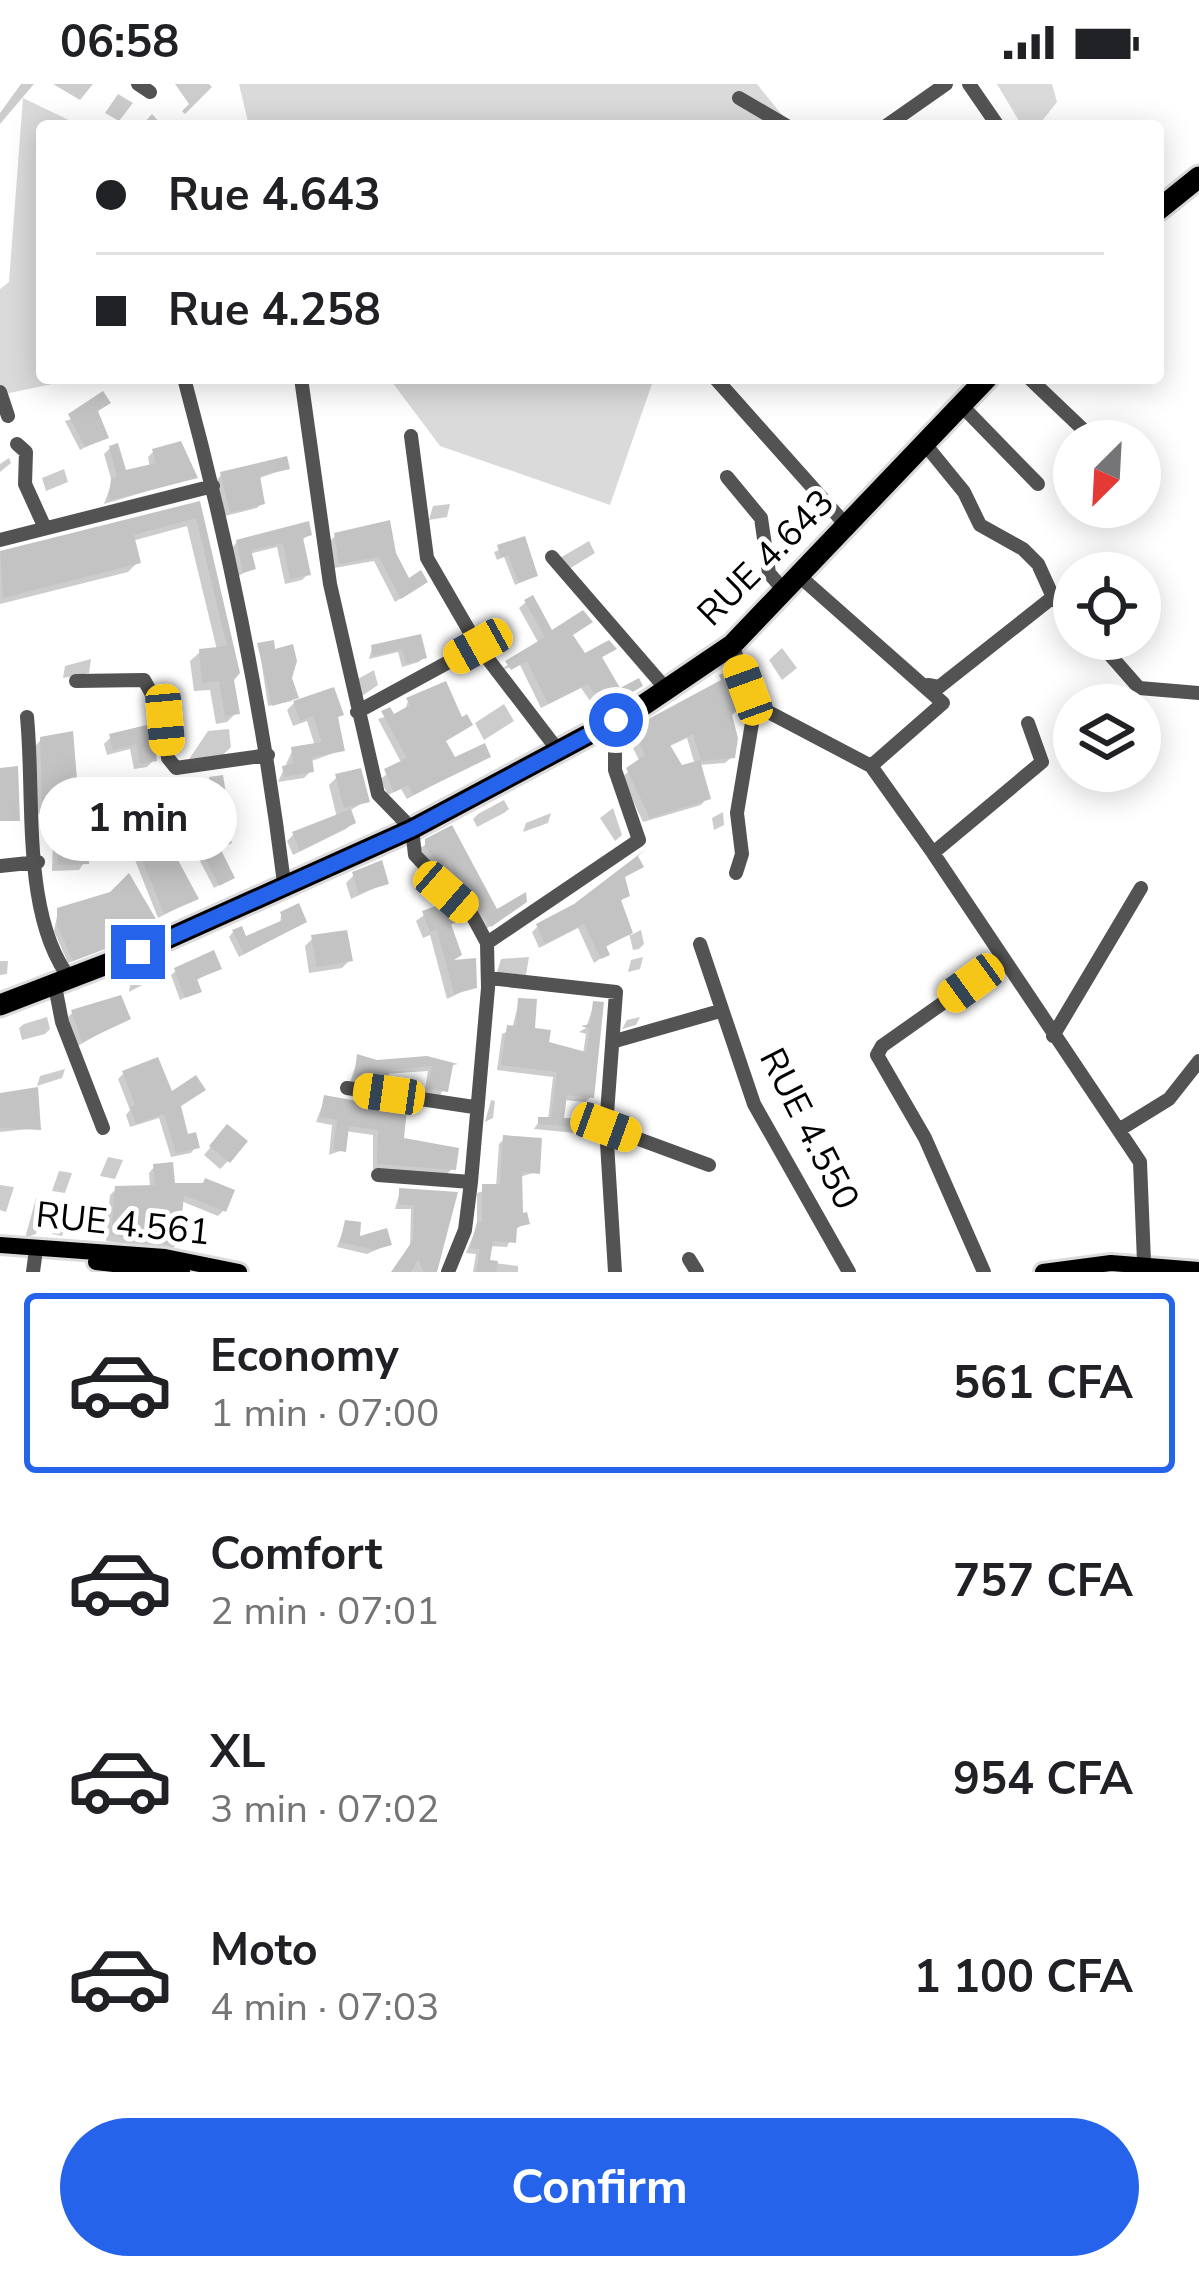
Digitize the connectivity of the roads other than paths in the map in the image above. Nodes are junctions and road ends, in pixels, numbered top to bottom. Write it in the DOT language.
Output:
graph roads {
  1 [pos="946,84"];
  2 [pos="969,84"];
  3 [pos="739,98"];
  4 [pos="777,120"];
  5 [pos="895,120"];
  6 [pos="994,120"];
  7 [pos="1199,177"];
  8 [pos="1164,205"];
  9 [pos="186,384"];
  10 [pos="302,384"];
  11 [pos="721,384"];
  12 [pos="981,384"];
  13 [pos="1036,384"];
  14 [pos="0,392"];
  15 [pos="961,404"];
  16 [pos="8,416"];
  17 [pos="1073,420"];
  18 [pos="411,436"];
  19 [pos="924,443"];
  20 [pos="17,444"];
  21 [pos="727,477"];
  22 [pos="1038,484"];
  23 [pos="213,487"];
  24 [pos="846,525"];
  25 [pos="45,528"];
  26 [pos="1,536"];
  27 [pos="552,557"];
  28 [pos="792,583"];
  29 [pos="1053,597"];
  30 [pos="732,645"];
  31 [pos="478,646"];
  32 [pos="1114,660"];
  33 [pos="76,681"];
  34 [pos="927,685"];
  35 [pos="667,690"];
  36 [pos="1199,693"];
  37 [pos="755,705"];
  38 [pos="357,712"];
  39 [pos="27,717"];
  40 [pos="616,720"];
  41 [pos="1028,723"];
  42 [pos="556,749"];
  43 [pos="268,755"];
  44 [pos="871,766"];
  45 [pos="412,829"];
  46 [pos="933,853"];
  47 [pos="38,862"];
  48 [pos="0,866"];
  49 [pos="736,873"];
  50 [pos="284,883"];
  51 [pos="1141,888"];
  52 [pos="487,943"];
  53 [pos="700,944"];
  54 [pos="1001,962"];
  55 [pos="489,978"];
  56 [pos="63,983"];
  57 [pos="0,1005"];
  58 [pos="720,1011"];
  59 [pos="1053,1036"];
  60 [pos="615,1042"];
  61 [pos="1199,1060"];
  62 [pos="347,1088"];
  63 [pos="474,1107"];
  64 [pos="606,1127"];
  65 [pos="103,1128"];
  66 [pos="1121,1128"];
  67 [pos="709,1165"];
  68 [pos="378,1175"];
  69 [pos="471,1181"];
  70 [pos="0,1249"];
  71 [pos="1144,1262"];
  72 [pos="34,1265"];
  73 [pos="138,1269"];
  74 [pos="1199,1270"];
  75 [pos="182,1272"];
  76 [pos="239,1272"];
  77 [pos="448,1272"];
  78 [pos="615,1272"];
  79 [pos="848,1272"];
  80 [pos="984,1272"];
  81 [pos="1043,1272"];
  1 -- 5 [label="street"];
  2 -- 6 [label="street"];
  3 -- 4 [label="street"];
  7 -- 8 [label="highway"];
  9 -- 23 [label="street"];
  10 -- 38 [label="street"];
  11 -- 24 [label="street"];
  12 -- 15 [label="highway, RUE 4.643"];
  13 -- 17 [label="street"];
  14 -- 16 [label="street"];
  15 -- 19 [label="highway, RUE 4.643"];
  15 -- 22 [label="street"];
  18 -- 31 [label="street"];
  19 -- 24 [label="highway, RUE 4.643"];
  19 -- 29 [label="street"];
  20 -- 25 [label="street"];
  21 -- 28 [label="street"];
  23 -- 25 [label="street"];
  23 -- 43 [label="street"];
  24 -- 28 [label="highway, RUE 4.643"];
  25 -- 26 [label="street"];
  27 -- 35 [label="street"];
  28 -- 30 [label="highway, RUE 4.643"];
  28 -- 34 [label="street"];
  29 -- 34 [label="street"];
  30 -- 35 [label="highway, RUE 4.643"];
  30 -- 37 [label="street"];
  31 -- 38 [label="street"];
  31 -- 42 [label="street"];
  32 -- 36 [label="street"];
  33 -- 43 [label="street"];
  34 -- 44 [label="street"];
  35 -- 40 [label="highway, RUE 4.643"];
  37 -- 44 [label="street"];
  37 -- 49 [label="street"];
  38 -- 45 [label="street"];
  39 -- 47 [label="street"];
  40 -- 42 [label="highway, RUE 4.643"];
  40 -- 52 [label="street"];
  41 -- 46 [label="street"];
  42 -- 45 [label="highway, RUE 4.643"];
  43 -- 50 [label="street"];
  44 -- 46 [label="street"];
  45 -- 50 [label="highway, RUE 4.643"];
  45 -- 52 [label="street"];
  46 -- 54 [label="street"];
  47 -- 48 [label="street"];
  47 -- 56 [label="street"];
  50 -- 56 [label="highway, RUE 4.643"];
  51 -- 59 [label="street"];
  52 -- 55 [label="street"];
  53 -- 58 [label="street, RUE 4.550"];
  54 -- 59 [label="street"];
  54 -- 80 [label="street"];
  55 -- 60 [label="street"];
  55 -- 63 [label="street"];
  56 -- 57 [label="highway, RUE 4.643"];
  56 -- 65 [label="street"];
  58 -- 60 [label="street"];
  58 -- 79 [label="street, RUE 4.550"];
  59 -- 66 [label="street"];
  60 -- 64 [label="street"];
  61 -- 66 [label="street"];
  62 -- 63 [label="street"];
  63 -- 69 [label="street"];
  64 -- 67 [label="street"];
  64 -- 78 [label="street"];
  66 -- 71 [label="street"];
  68 -- 69 [label="street"];
  69 -- 77 [label="street"];
  70 -- 72 [label="main road"];
  70 -- 76 [label="main road, RUE 4.561"];
  71 -- 74 [label="main road"];
  71 -- 81 [label="main road"];
  72 -- 73 [label="main road"];
  73 -- 75 [label="main road"];
}
